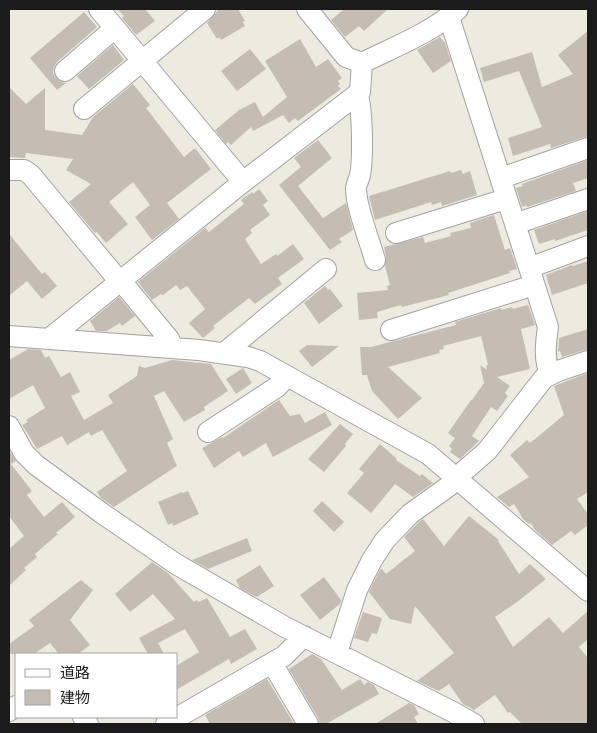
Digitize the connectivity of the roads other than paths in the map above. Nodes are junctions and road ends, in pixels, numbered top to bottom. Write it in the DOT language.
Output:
graph roads {
  1 [pos="99,9"];
  2 [pos="205,9"];
  3 [pos="307,9"];
  4 [pos="454,13"];
  5 [pos="116,28"];
  6 [pos="142,60"];
  7 [pos="362,63"];
  8 [pos="64,71"];
  9 [pos="357,94"];
  10 [pos="84,109"];
  11 [pos="588,148"];
  12 [pos="9,170"];
  13 [pos="501,178"];
  14 [pos="244,182"];
  15 [pos="506,199"];
  16 [pos="588,199"];
  17 [pos="515,224"];
  18 [pos="396,233"];
  19 [pos="588,246"];
  20 [pos="375,260"];
  21 [pos="326,269"];
  22 [pos="532,277"];
  23 [pos="120,282"];
  24 [pos="391,330"];
  25 [pos="9,336"];
  26 [pos="50,338"];
  27 [pos="173,348"];
  28 [pos="224,353"];
  29 [pos="588,361"];
  30 [pos="551,374"];
  31 [pos="287,376"];
  32 [pos="9,426"];
  33 [pos="208,432"];
  34 [pos="456,478"];
  35 [pos="588,591"];
  36 [pos="304,636"];
  37 [pos="338,653"];
  38 [pos="272,663"];
  39 [pos="193,718"];
  40 [pos="166,724"];
  41 [pos="308,724"];
  42 [pos="474,724"];
  1 -- 5 [label="street"];
  2 -- 6 [label="street"];
  3 -- 7 [label="street"];
  4 -- 7 [label="street"];
  4 -- 13 [label="street"];
  5 -- 6 [label="street"];
  5 -- 8 [label="street"];
  6 -- 10 [label="street"];
  6 -- 14 [label="street"];
  7 -- 9 [label="street"];
  9 -- 14 [label="street"];
  9 -- 20 [label="street"];
  11 -- 13 [label="street"];
  12 -- 23 [label="street"];
  13 -- 15 [label="street"];
  14 -- 23 [label="street"];
  15 -- 17 [label="street"];
  15 -- 18 [label="street"];
  16 -- 17 [label="street"];
  17 -- 22 [label="street"];
  19 -- 22 [label="street"];
  21 -- 28 [label="street"];
  22 -- 24 [label="street"];
  22 -- 30 [label="street"];
  23 -- 26 [label="street"];
  23 -- 27 [label="street"];
  25 -- 26 [label="street"];
  26 -- 27 [label="street"];
  27 -- 28 [label="street"];
  28 -- 31 [label="street"];
  29 -- 30 [label="street"];
  30 -- 34 [label="street"];
  31 -- 33 [label="street"];
  31 -- 34 [label="street"];
  32 -- 36 [label="street"];
  34 -- 35 [label="street"];
  34 -- 37 [label="street"];
  36 -- 37 [label="street"];
  36 -- 38 [label="street"];
  37 -- 42 [label="street"];
  38 -- 39 [label="street"];
  38 -- 41 [label="street"];
  39 -- 40 [label="street"];
}
